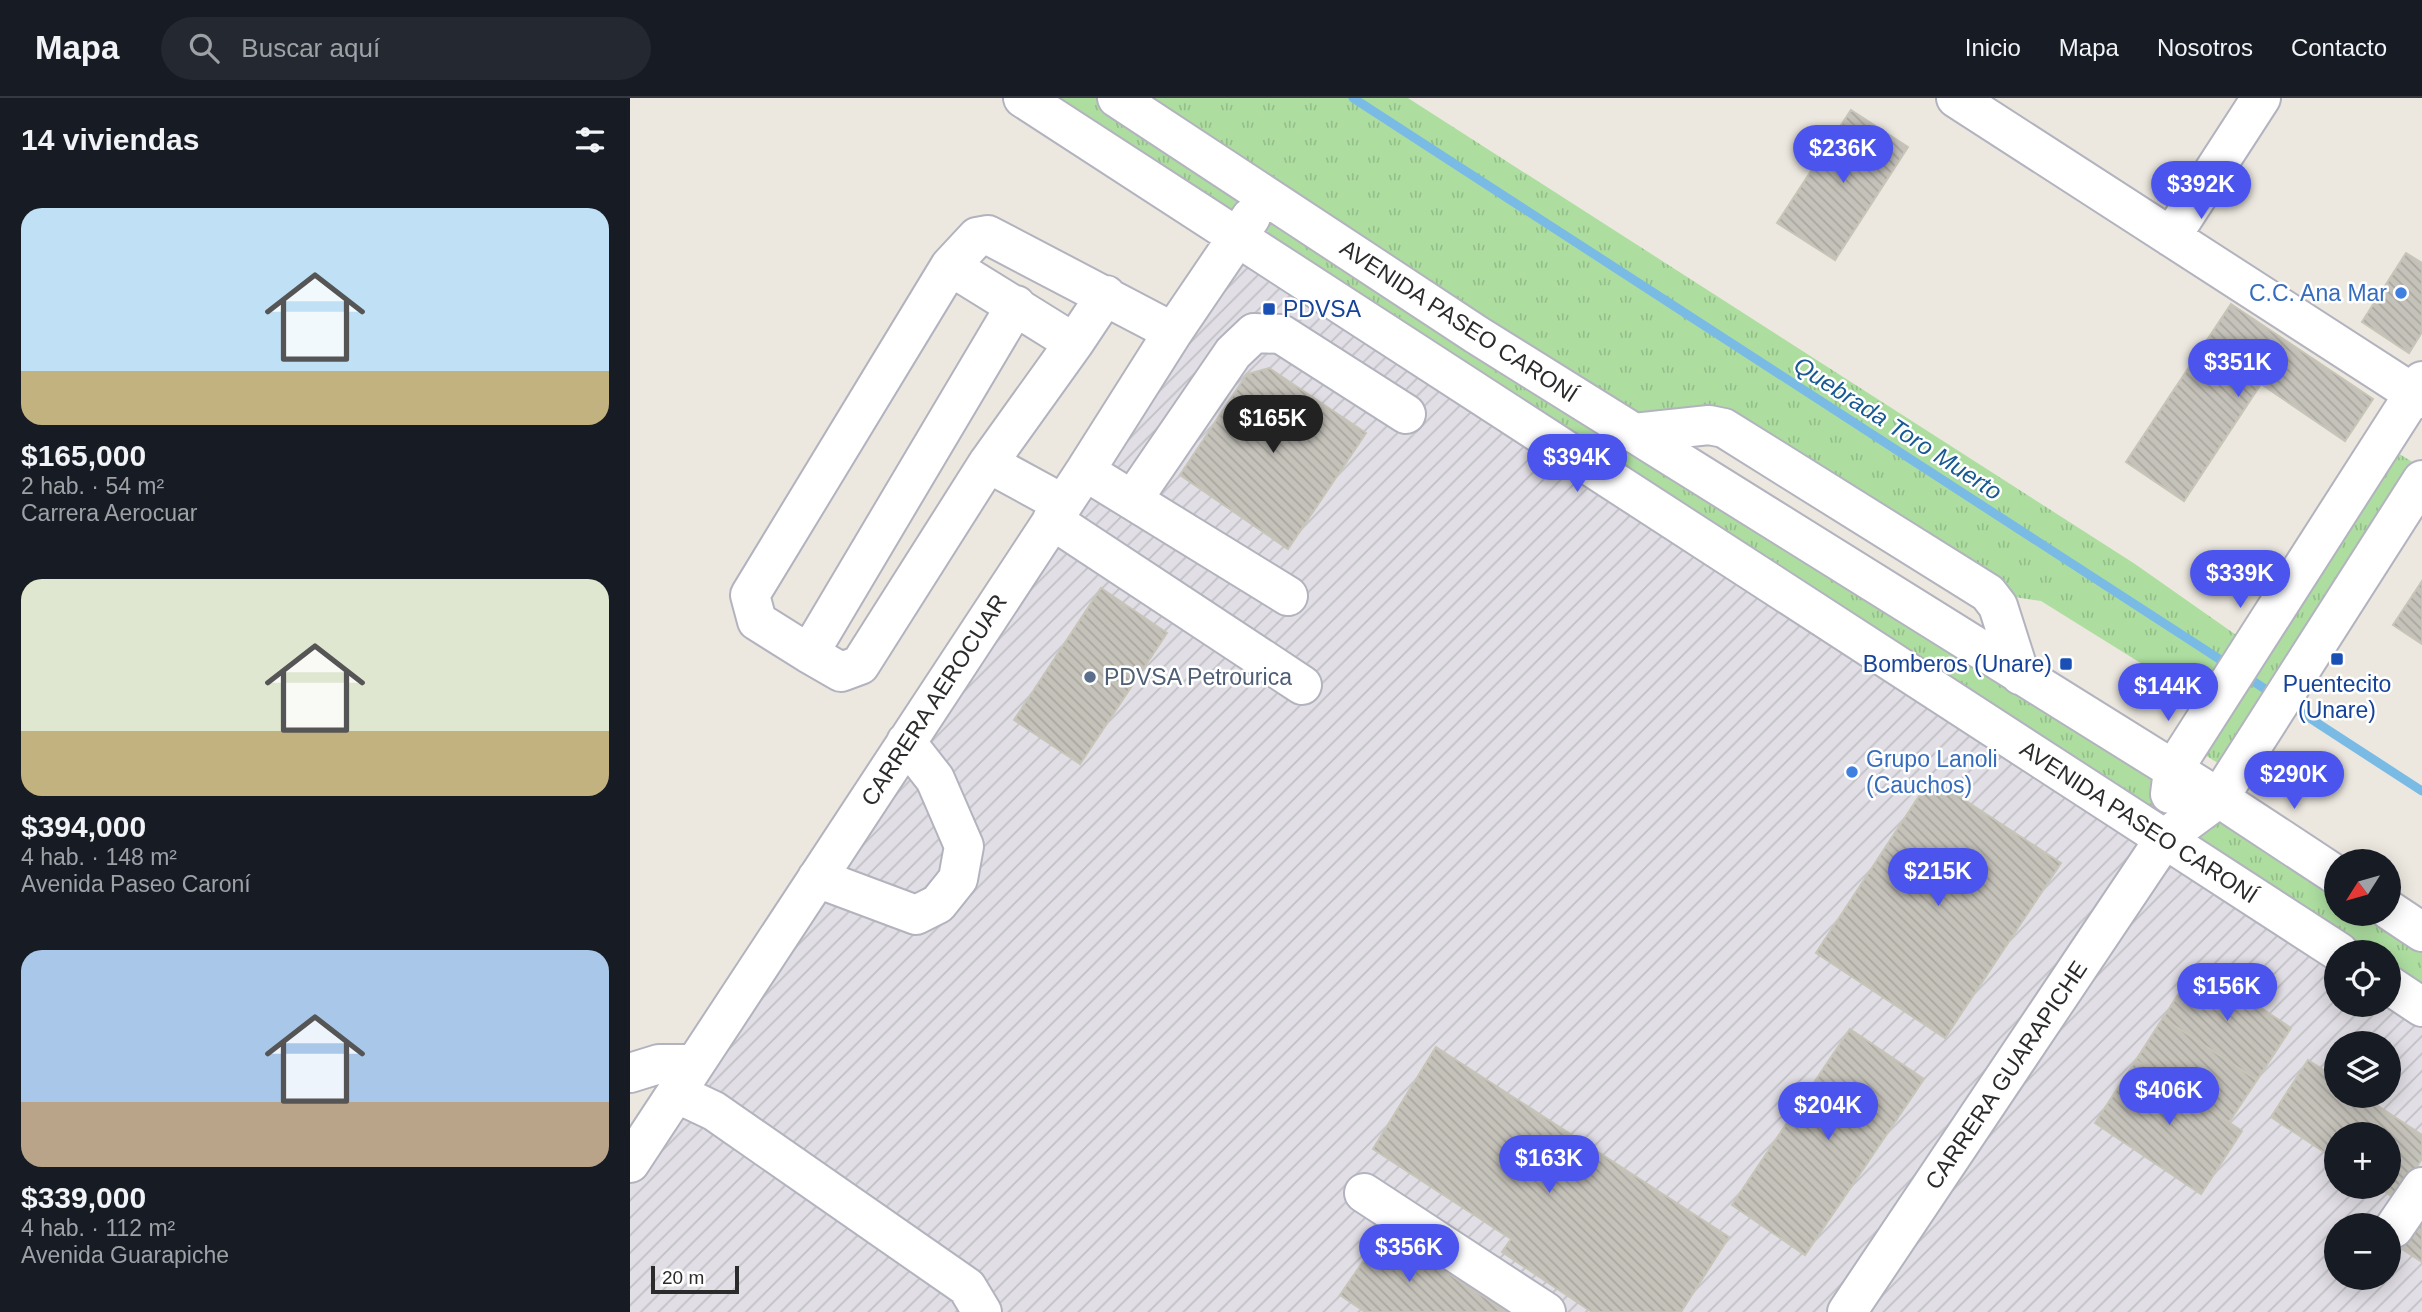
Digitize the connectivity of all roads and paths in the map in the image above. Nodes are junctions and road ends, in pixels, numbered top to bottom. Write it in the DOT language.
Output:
graph roads {
  1 [pos="1023,98"];
  2 [pos="1117,98"];
  3 [pos="1956,98"];
  4 [pos="2261,98"];
  5 [pos="1265,194"];
  6 [pos="1238,237"];
  7 [pos="2171,237"];
  8 [pos="950,266"];
  9 [pos="1106,295"];
  10 [pos="1016,305"];
  11 [pos="1173,332"];
  12 [pos="1074,343"];
  13 [pos="2419,392"];
  14 [pos="1406,414"];
  15 [pos="1634,433"];
  16 [pos="988,463"];
  17 [pos="1085,471"];
  18 [pos="2422,480"];
  19 [pos="1133,499"];
  20 [pos="1057,512"];
  21 [pos="1288,597"];
  22 [pos="807,653"];
  23 [pos="2020,675"];
  24 [pos="1302,685"];
  25 [pos="906,742"];
  26 [pos="2173,770"];
  27 [pos="2219,797"];
  28 [pos="2165,838"];
  29 [pos="2324,867"];
  30 [pos="817,878"];
  31 [pos="2401,918"];
  32 [pos="2422,932"];
  33 [pos="2324,942"];
  34 [pos="2401,993"];
  35 [pos="2422,1007"];
  36 [pos="630,1073"];
  37 [pos="685,1078"];
  38 [pos="630,1163"];
  39 [pos="2422,1187"];
  40 [pos="1364,1194"];
  41 [pos="2401,1219"];
  42 [pos="982,1312"];
  43 [pos="1546,1312"];
  44 [pos="1847,1312"];
  1 -- 6 [label="street, AVENIDA PASEO CARONÍ"];
  2 -- 5 [label="street, AVENIDA PASEO CARONÍ"];
  3 -- 7 [label="street"];
  4 -- 7 [label="street"];
  5 -- 6 [label="street, CARRERA AEROCUAR"];
  5 -- 15 [label="street, AVENIDA PASEO CARONÍ"];
  6 -- 11 [label="street, CARRERA AEROCUAR"];
  6 -- 28 [label="street, AVENIDA PASEO CARONÍ"];
  7 -- 13 [label="street"];
  8 -- 9 [label="street"];
  8 -- 10 [label="street"];
  8 -- 22 [label="street"];
  9 -- 11 [label="street"];
  9 -- 12 [label="street"];
  10 -- 12 [label="street"];
  10 -- 22 [label="street"];
  11 -- 17 [label="street, CARRERA AEROCUAR"];
  12 -- 16 [label="street"];
  13 -- 26 [label="street"];
  14 -- 19 [label="street"];
  15 -- 23 [label="street, AVENIDA PASEO CARONÍ"];
  15 -- 23 [label="street"];
  16 -- 20 [label="street"];
  16 -- 22 [label="street"];
  17 -- 19 [label="street"];
  17 -- 20 [label="street, CARRERA AEROCUAR"];
  18 -- 27 [label="street"];
  19 -- 21 [label="street"];
  20 -- 24 [label="street"];
  20 -- 25 [label="street, CARRERA AEROCUAR"];
  23 -- 26 [label="street, AVENIDA PASEO CARONÍ"];
  25 -- 30 [label="street, CARRERA AEROCUAR"];
  25 -- 30 [label="street"];
  26 -- 27 [label="street, AVENIDA PASEO CARONÍ"];
  26 -- 28 [label="street"];
  27 -- 28 [label="street"];
  27 -- 29 [label="street, AVENIDA PASEO CARONÍ"];
  28 -- 33 [label="street, AVENIDA PASEO CARONÍ"];
  28 -- 44 [label="street, CARRERA GUARAPICHE"];
  30 -- 37 [label="street, CARRERA AEROCUAR"];
  31 -- 32 [label="street"];
  34 -- 35 [label="street"];
  36 -- 37 [label="street"];
  37 -- 38 [label="street, CARRERA AEROCUAR"];
  37 -- 42 [label="street"];
  39 -- 41 [label="street"];
  40 -- 43 [label="street"];
}
